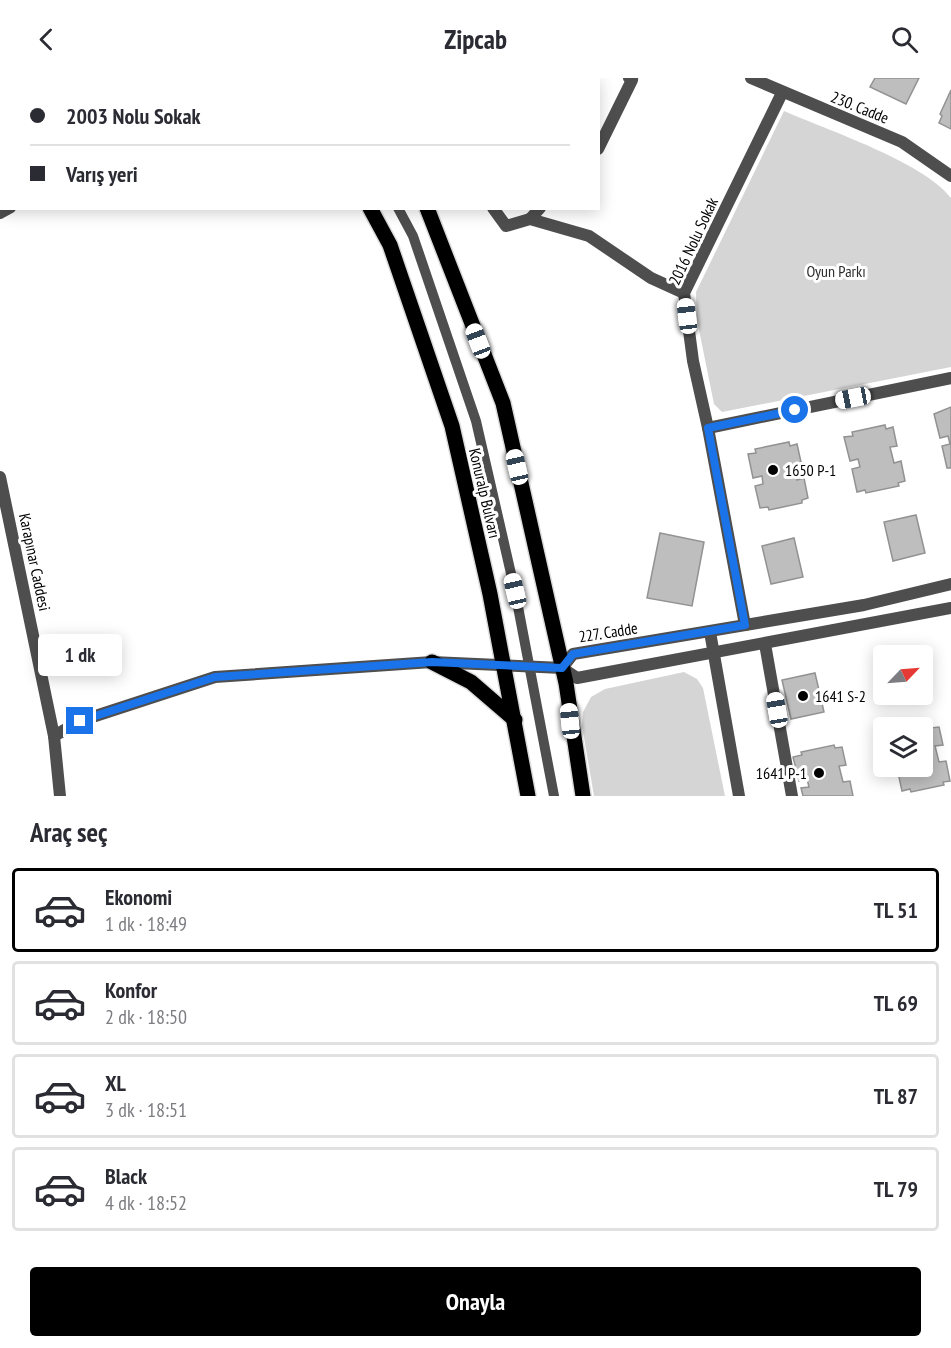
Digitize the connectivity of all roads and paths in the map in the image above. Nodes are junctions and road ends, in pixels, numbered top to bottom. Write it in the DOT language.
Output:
graph roads {
  1 [pos="629,78"];
  2 [pos="751,78"];
  3 [pos="782,93"];
  4 [pos="600,145"];
  5 [pos="951,176"];
  6 [pos="371,210"];
  7 [pos="399,210"];
  8 [pos="427,210"];
  9 [pos="495,210"];
  10 [pos="538,210"];
  11 [pos="530,219"];
  12 [pos="684,293"];
  13 [pos="951,378"];
  14 [pos="708,428"];
  15 [pos="0,477"];
  16 [pos="951,584"];
  17 [pos="951,608"];
  18 [pos="745,625"];
  19 [pos="710,632"];
  20 [pos="765,644"];
  21 [pos="714,654"];
  22 [pos="432,662"];
  23 [pos="505,666"];
  24 [pos="531,667"];
  25 [pos="562,668"];
  26 [pos="515,720"];
  27 [pos="54,736"];
  28 [pos="60,796"];
  29 [pos="528,796"];
  30 [pos="554,796"];
  31 [pos="583,796"];
  32 [pos="739,796"];
  33 [pos="792,796"];
  1 -- 4 [label="street"];
  2 -- 3 [label="street, 230. Cadde"];
  3 -- 5 [label="street, 230. Cadde"];
  3 -- 12 [label="street, 2016 Nolu Sokak"];
  6 -- 23 [label="main road, Konuralp Bulvarı"];
  7 -- 24 [label="lane"];
  8 -- 25 [label="main road"];
  9 -- 11 [label="street"];
  10 -- 11 [label="street"];
  11 -- 12 [label="street"];
  12 -- 14 [label="street, 2016 Nolu Sokak"];
  13 -- 14 [label="street"];
  14 -- 18 [label="street, 2016 Nolu Sokak"];
  15 -- 27 [label="street, Karapınar Caddesi"];
  16 -- 18 [label="street, 227. Cadde"];
  17 -- 20 [label="street"];
  18 -- 19 [label="street, 227. Cadde"];
  19 -- 21 [label="street"];
  19 -- 25 [label="street, 227. Cadde"];
  20 -- 21 [label="street"];
  20 -- 33 [label="street"];
  21 -- 25 [label="street"];
  21 -- 32 [label="street"];
  22 -- 23 [label="street"];
  22 -- 26 [label="main road"];
  22 -- 27 [label="street"];
  23 -- 24 [label="street"];
  23 -- 26 [label="main road, Konuralp Bulvarı"];
  24 -- 25 [label="street"];
  24 -- 30 [label="lane"];
  25 -- 31 [label="main road"];
  26 -- 29 [label="main road, Konuralp Bulvarı"];
  27 -- 28 [label="street, Karapınar Caddesi"];
}
